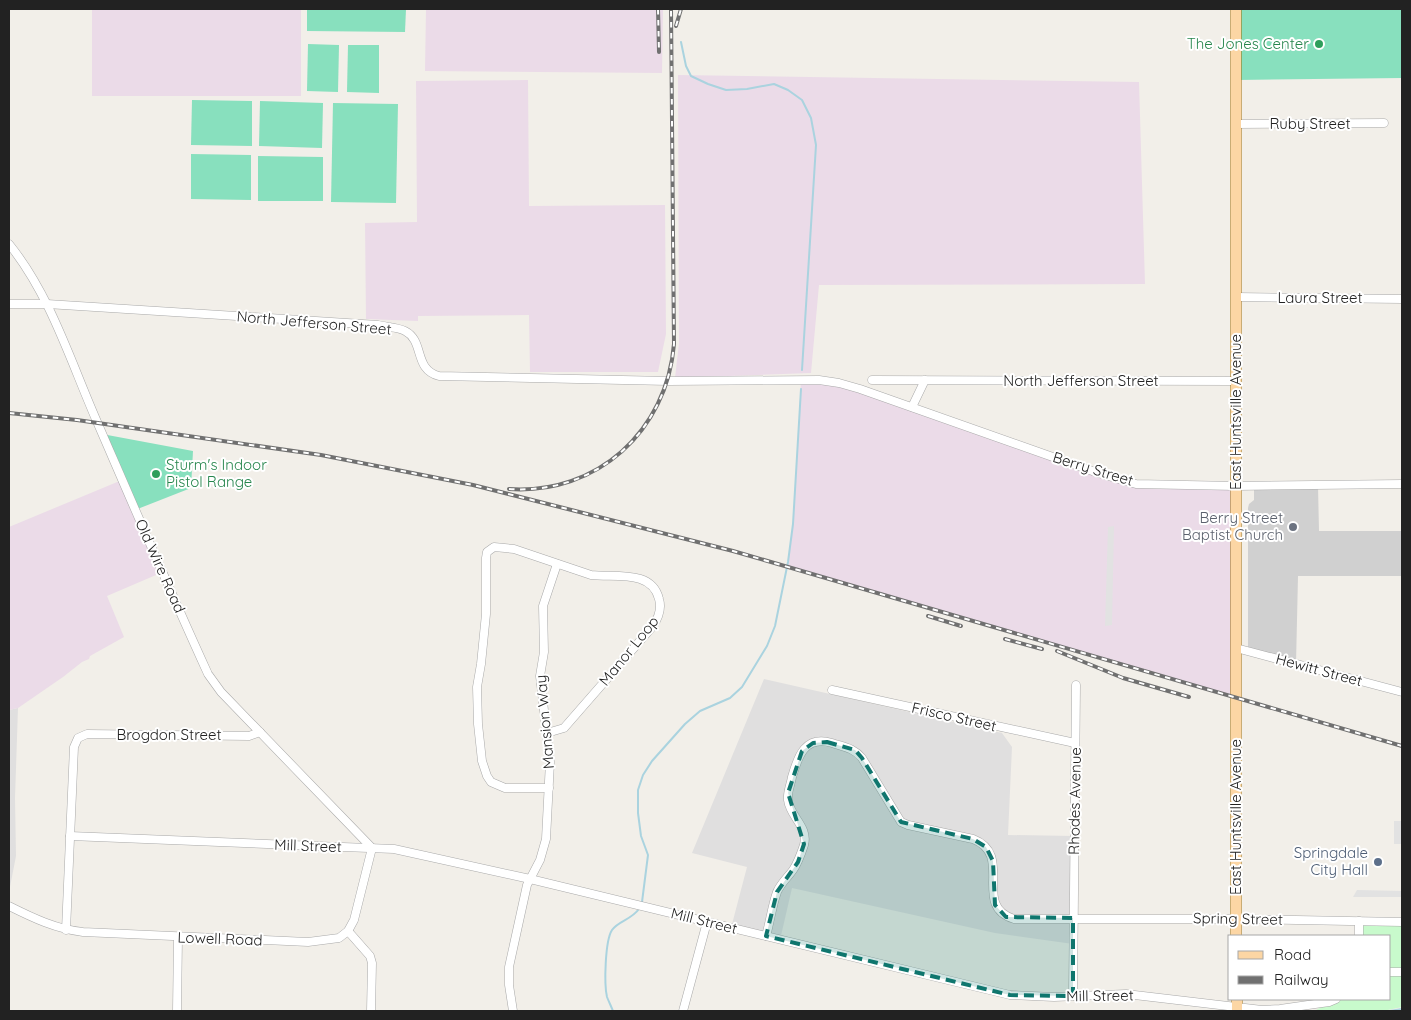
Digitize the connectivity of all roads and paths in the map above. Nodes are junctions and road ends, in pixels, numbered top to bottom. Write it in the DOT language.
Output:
graph roads {
  1 [pos="1236,9"];
  2 [pos="1384,123"];
  3 [pos="1236,124"];
  4 [pos="9,244"];
  5 [pos="1237,297"];
  6 [pos="1402,299"];
  7 [pos="9,304"];
  8 [pos="47,304"];
  9 [pos="796,380"];
  10 [pos="872,380"];
  11 [pos="925,380"];
  12 [pos="1236,381"];
  13 [pos="912,406"];
  14 [pos="1402,484"];
  15 [pos="1236,486"];
  16 [pos="557,564"];
  17 [pos="1236,648"];
  18 [pos="1076,684"];
  19 [pos="832,690"];
  20 [pos="1402,692"];
  21 [pos="260,732"];
  22 [pos="547,733"];
  23 [pos="1075,743"];
  24 [pos="549,788"];
  25 [pos="70,836"];
  26 [pos="372,848"];
  27 [pos="530,880"];
  28 [pos="9,906"];
  29 [pos="1073,918"];
  30 [pos="1236,919"];
  31 [pos="1359,921"];
  32 [pos="707,922"];
  33 [pos="1402,922"];
  34 [pos="66,930"];
  35 [pos="348,931"];
  36 [pos="1236,935"];
  37 [pos="1360,935"];
  38 [pos="766,936"];
  39 [pos="178,937"];
  40 [pos="1073,996"];
  41 [pos="1334,1000"];
  42 [pos="1237,1006"];
  43 [pos="177,1011"];
  44 [pos="371,1011"];
  45 [pos="513,1011"];
  46 [pos="683,1011"];
  1 -- 3 [label="main road, East Huntsville Avenue"];
  2 -- 3 [label="street, Ruby Street"];
  3 -- 5 [label="main road, East Huntsville Avenue"];
  4 -- 8 [label="street, Old Wire Road"];
  5 -- 6 [label="street, Laura Street"];
  5 -- 12 [label="main road, East Huntsville Avenue"];
  7 -- 8 [label="street, North Jefferson Street"];
  8 -- 9 [label="street, North Jefferson Street"];
  8 -- 21 [label="street, Old Wire Road"];
  9 -- 13 [label="street, Berry Street"];
  10 -- 11 [label="street, North Jefferson Street"];
  11 -- 12 [label="street, North Jefferson Street"];
  11 -- 13 [label="street"];
  12 -- 15 [label="main road, East Huntsville Avenue"];
  13 -- 15 [label="street, Berry Street"];
  14 -- 15 [label="street, Berry Street"];
  15 -- 17 [label="main road, East Huntsville Avenue"];
  16 -- 22 [label="street, Mansion Way"];
  16 -- 22 [label="street, Manor Loop"];
  16 -- 24 [label="street, Manor Loop"];
  17 -- 20 [label="street, Hewitt Street"];
  17 -- 30 [label="main road, East Huntsville Avenue"];
  18 -- 23 [label="street, Rhodes Avenue"];
  19 -- 23 [label="street, Frisco Street"];
  21 -- 25 [label="street, Brogdon Street"];
  21 -- 26 [label="street, Old Wire Road"];
  22 -- 24 [label="street, Mansion Way"];
  23 -- 29 [label="street, Rhodes Avenue"];
  24 -- 27 [label="street, Mansion Way"];
  25 -- 26 [label="street, Mill Street"];
  25 -- 34 [label="street"];
  26 -- 27 [label="street, Mill Street"];
  26 -- 35 [label="street"];
  27 -- 32 [label="street, Mill Street"];
  27 -- 45 [label="street, Mansion Way"];
  28 -- 34 [label="street, Lowell Road"];
  29 -- 30 [label="street, Spring Street"];
  29 -- 38 [label="street"];
  29 -- 40 [label="street, Rhodes Avenue"];
  30 -- 31 [label="street, Spring Street"];
  30 -- 36 [label="main road, East Huntsville Avenue"];
  31 -- 33 [label="street, Spring Street"];
  31 -- 37 [label="street"];
  32 -- 38 [label="street, Mill Street"];
  32 -- 46 [label="street"];
  34 -- 39 [label="street, Lowell Road"];
  35 -- 39 [label="street, Lowell Road"];
  35 -- 44 [label="street"];
  38 -- 40 [label="street, Mill Street"];
  39 -- 43 [label="street"];
  40 -- 42 [label="street, Mill Street"];
  41 -- 42 [label="street, Mill Street"];
}
